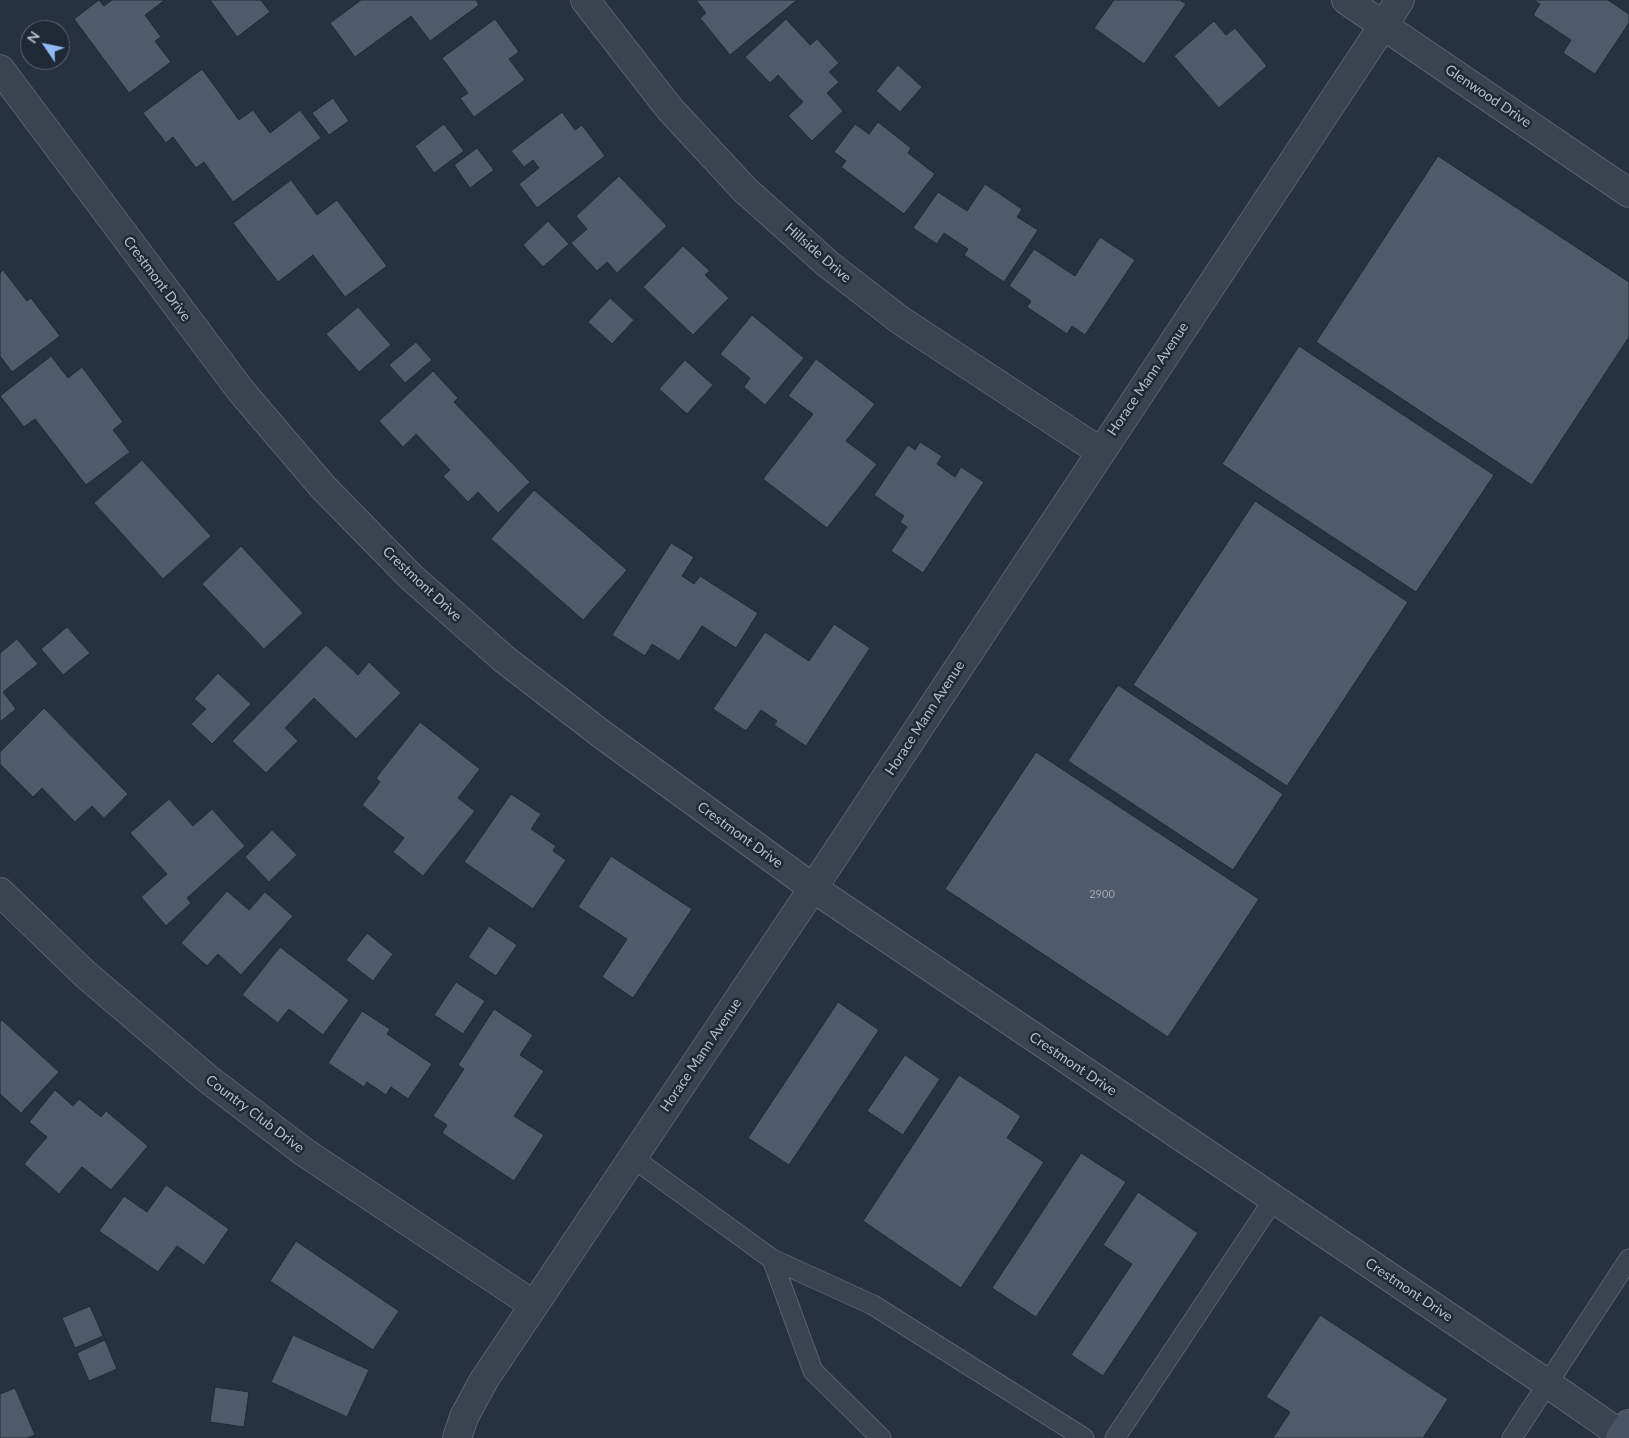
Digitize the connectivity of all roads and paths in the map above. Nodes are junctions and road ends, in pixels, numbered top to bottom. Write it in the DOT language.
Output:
graph roads {
  1 [pos="584,0"];
  2 [pos="1346,0"];
  3 [pos="1400,0"];
  4 [pos="1384,25"];
  5 [pos="0,69"];
  6 [pos="1629,193"];
  7 [pos="1101,452"];
  8 [pos="813,888"];
  9 [pos="0,892"];
  10 [pos="632,1158"];
  11 [pos="1274,1199"];
  12 [pos="772,1259"];
  13 [pos="1629,1259"];
  14 [pos="534,1305"];
  15 [pos="1548,1384"];
  16 [pos="1624,1434"];
  17 [pos="457,1438"];
  18 [pos="881,1438"];
  19 [pos="1084,1438"];
  20 [pos="1115,1438"];
  21 [pos="1512,1438"];
  1 -- 7 [label="street, Hillside Drive"];
  2 -- 4 [label="street, Glenwood Drive"];
  3 -- 4 [label="street, Horace Mann Avenue"];
  4 -- 6 [label="street, Glenwood Drive"];
  4 -- 7 [label="street, Horace Mann Avenue"];
  5 -- 8 [label="street, Crestmont Drive"];
  7 -- 8 [label="street, Horace Mann Avenue"];
  8 -- 10 [label="street, Horace Mann Avenue"];
  8 -- 11 [label="street, Crestmont Drive"];
  9 -- 14 [label="street, Country Club Drive"];
  10 -- 12 [label="lane"];
  10 -- 14 [label="street, Horace Mann Avenue"];
  11 -- 15 [label="street, Crestmont Drive"];
  11 -- 20 [label="lane"];
  12 -- 18 [label="lane"];
  12 -- 19 [label="lane"];
  13 -- 15 [label="lane"];
  14 -- 17 [label="street, Horace Mann Avenue"];
  15 -- 16 [label="street, Crestmont Drive"];
  15 -- 21 [label="lane"];
}
